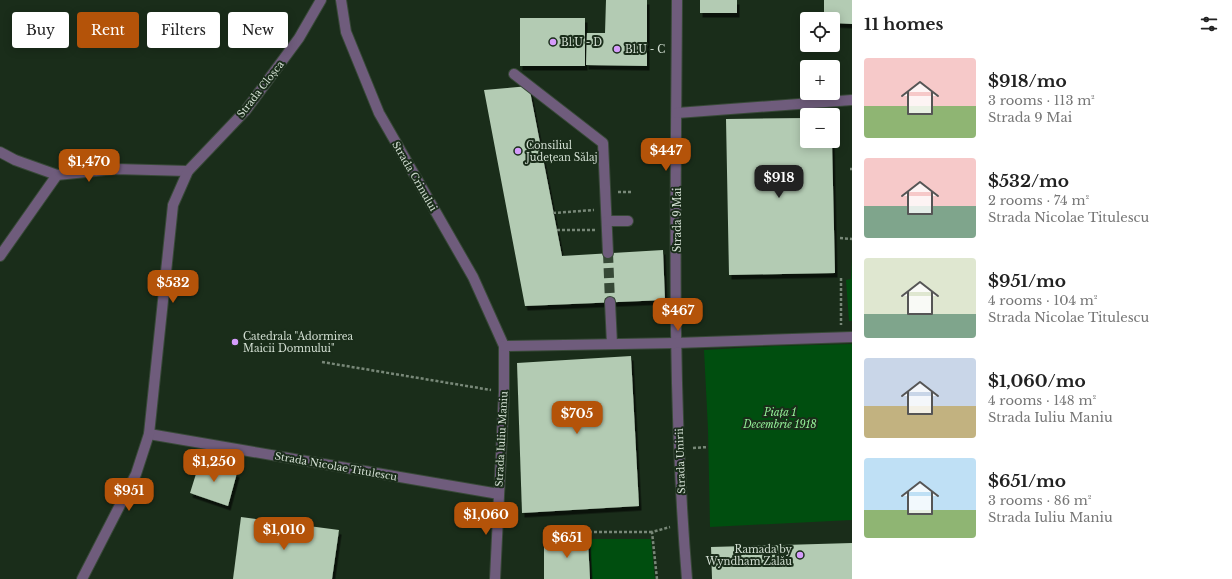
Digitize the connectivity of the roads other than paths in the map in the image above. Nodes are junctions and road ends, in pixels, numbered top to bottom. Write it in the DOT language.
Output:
graph roads {
  1 [pos="321,0"];
  2 [pos="341,0"];
  3 [pos="678,0"];
  4 [pos="514,74"];
  5 [pos="852,100"];
  6 [pos="677,113"];
  7 [pos="0,152"];
  8 [pos="188,171"];
  9 [pos="57,175"];
  10 [pos="628,221"];
  11 [pos="607,225"];
  12 [pos="608,253"];
  13 [pos="0,256"];
  14 [pos="610,302"];
  15 [pos="852,337"];
  16 [pos="676,343"];
  17 [pos="612,344"];
  18 [pos="504,346"];
  19 [pos="149,434"];
  20 [pos="499,494"];
  21 [pos="82,579"];
  22 [pos="495,579"];
  23 [pos="687,579"];
  1 -- 8 [label="street, Strada Cloșca"];
  2 -- 18 [label="street, Strada Crinului"];
  3 -- 6 [label="street, Strada 9 Mai"];
  4 -- 11 [label="street"];
  5 -- 6 [label="street"];
  6 -- 16 [label="street, Strada 9 Mai"];
  7 -- 9 [label="street"];
  8 -- 9 [label="street"];
  8 -- 19 [label="street"];
  9 -- 13 [label="street"];
  10 -- 11 [label="street"];
  11 -- 12 [label="street"];
  14 -- 17 [label="street"];
  15 -- 16 [label="street"];
  16 -- 17 [label="street"];
  16 -- 23 [label="street, Strada Unirii"];
  17 -- 18 [label="street"];
  18 -- 20 [label="street, Strada Iuliu Maniu"];
  19 -- 20 [label="street, Strada Nicolae Titulescu"];
  19 -- 21 [label="street"];
  20 -- 22 [label="street, Strada Iuliu Maniu"];
}
